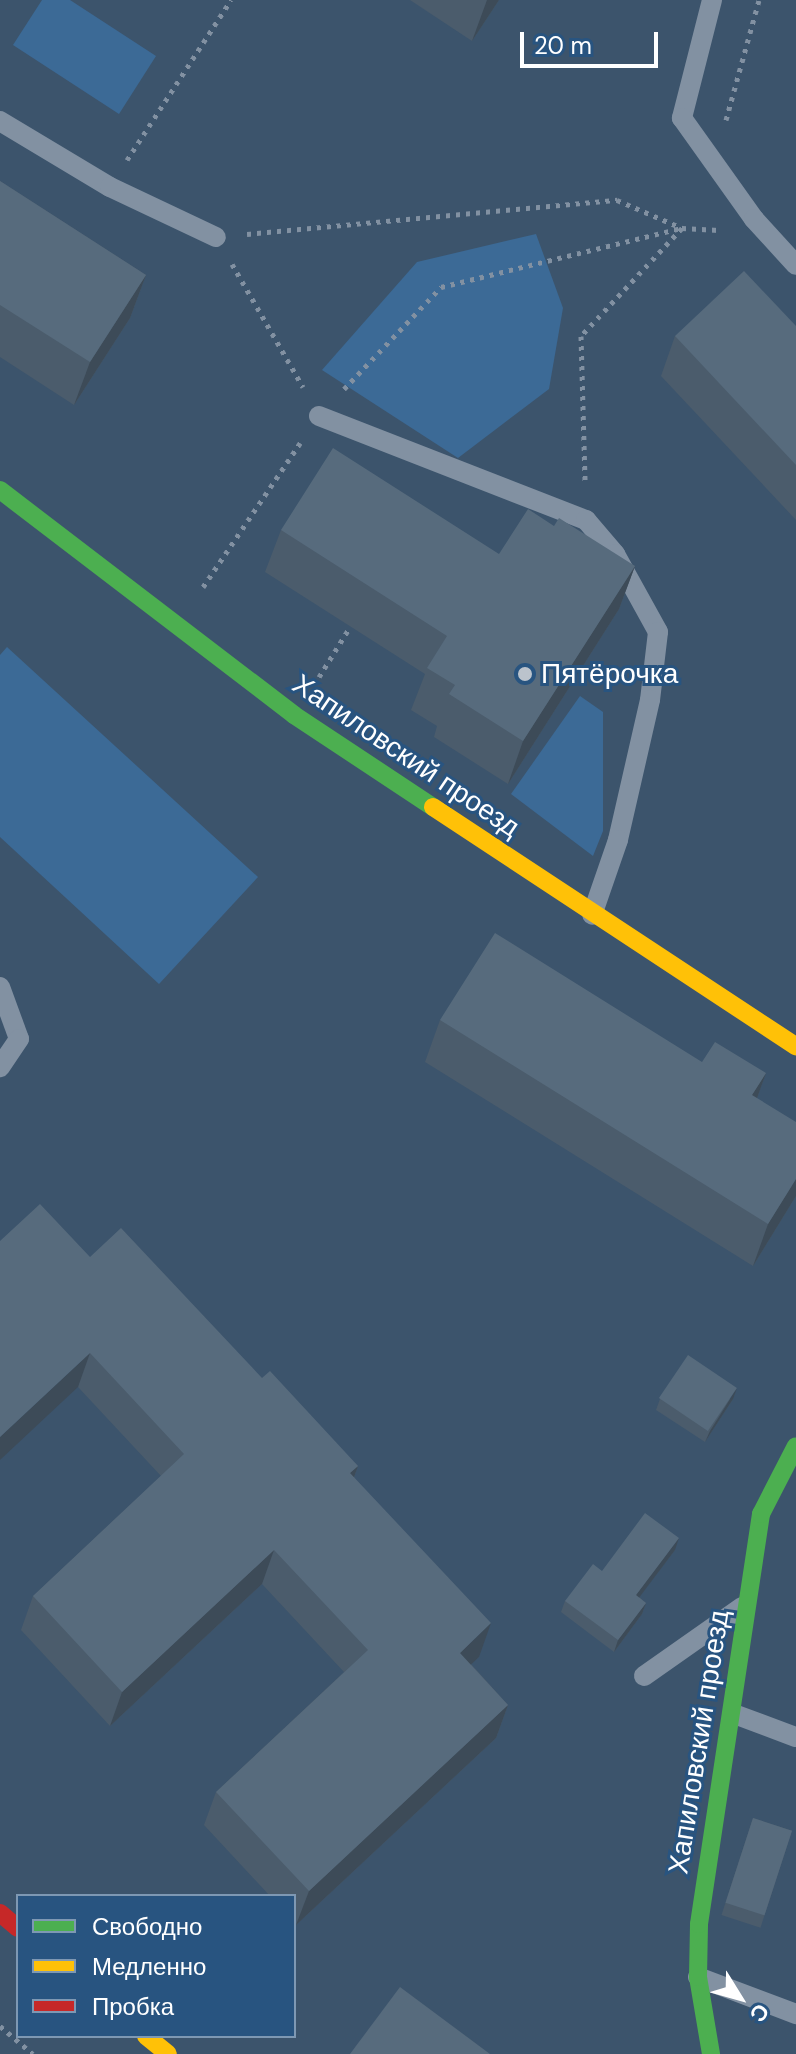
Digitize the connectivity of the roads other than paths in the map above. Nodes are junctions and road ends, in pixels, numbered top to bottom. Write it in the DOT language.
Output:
graph roads {
  1 [pos="712,0"];
  2 [pos="0,121"];
  3 [pos="216,237"];
  4 [pos="796,265"];
  5 [pos="319,416"];
  6 [pos="0,490"];
  7 [pos="592,916"];
  8 [pos="0,987"];
  9 [pos="796,1046"];
  10 [pos="0,1067"];
  11 [pos="796,1446"];
  12 [pos="749,1602"];
  13 [pos="644,1676"];
  14 [pos="734,1714"];
  15 [pos="796,1737"];
  16 [pos="0,1913"];
  17 [pos="16,1926"];
  18 [pos="698,1977"];
  19 [pos="796,2014"];
  20 [pos="148,2038"];
  21 [pos="168,2054"];
  22 [pos="711,2054"];
  1 -- 4 [label="lane"];
  2 -- 3 [label="lane"];
  5 -- 7 [label="lane"];
  6 -- 7 [label="street, Хапиловский проезд"];
  7 -- 9 [label="street, Хапиловский проезд"];
  8 -- 10 [label="lane"];
  11 -- 12 [label="street, Хапиловский проезд"];
  12 -- 13 [label="lane"];
  12 -- 14 [label="street, Хапиловский проезд"];
  14 -- 15 [label="lane"];
  14 -- 18 [label="street, Хапиловский проезд"];
  16 -- 17 [label="street"];
  18 -- 19 [label="lane"];
  18 -- 22 [label="street, Хапиловский проезд"];
  20 -- 21 [label="street"];
}
